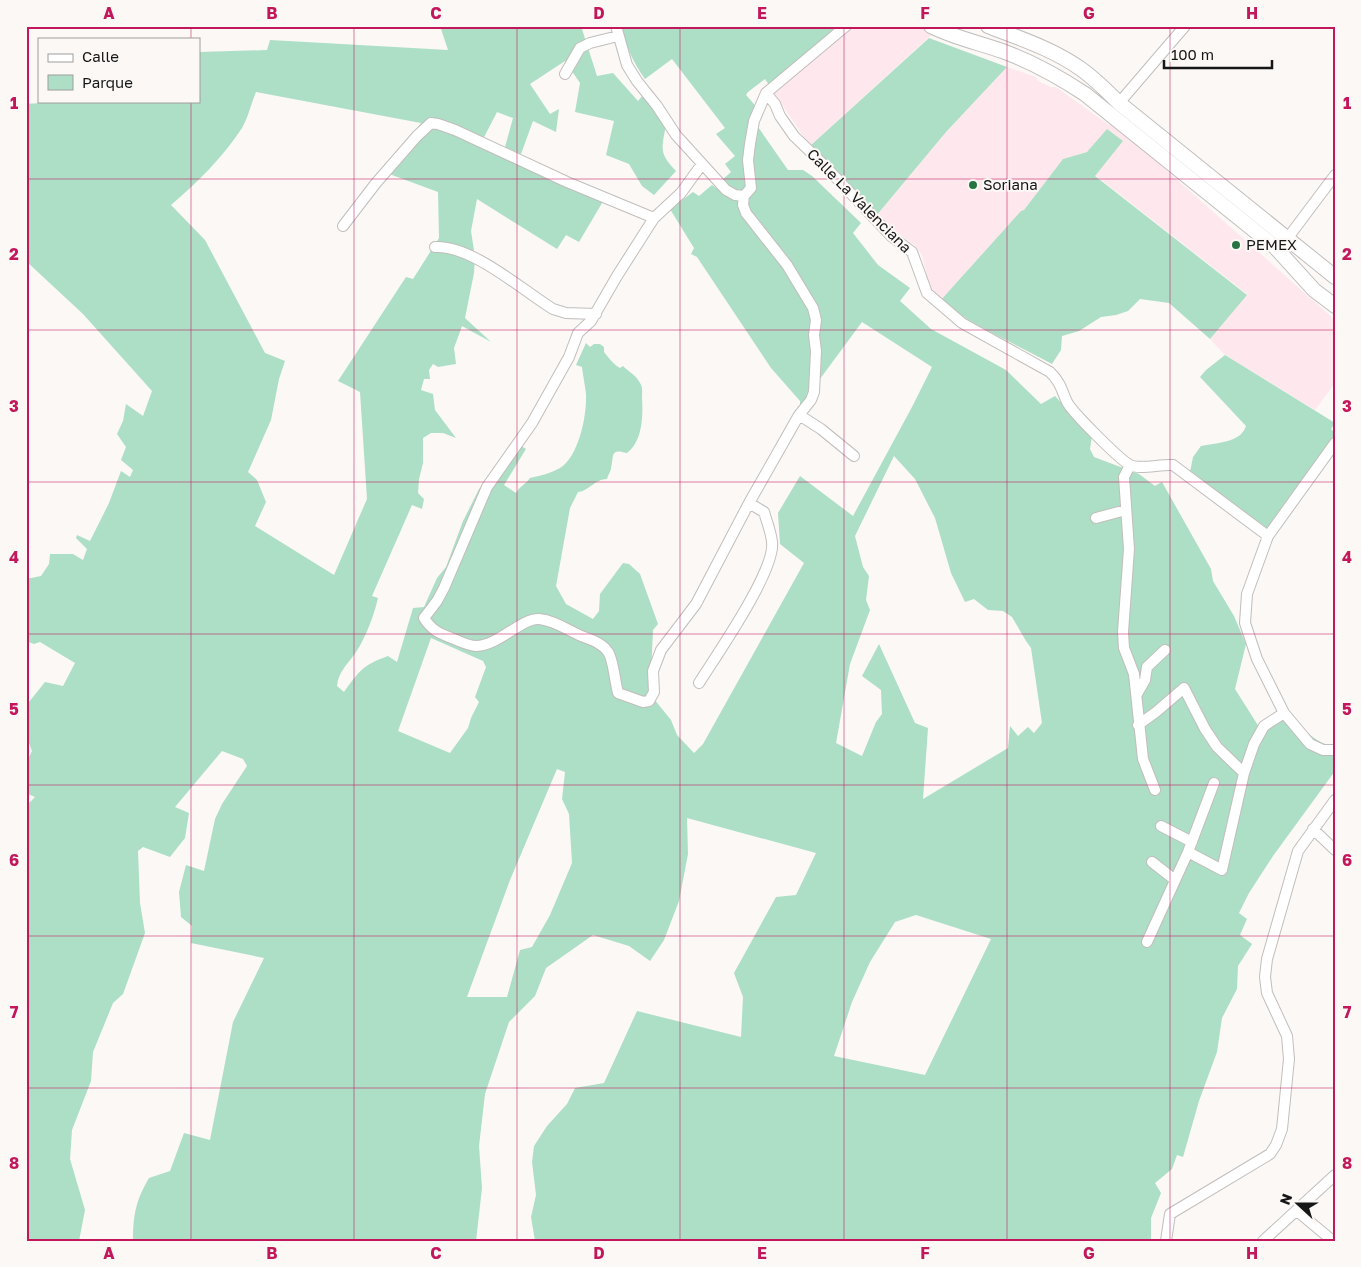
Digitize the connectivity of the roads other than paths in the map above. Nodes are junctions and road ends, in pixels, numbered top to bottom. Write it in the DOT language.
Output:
graph roads {
  1 [pos="846,26"];
  2 [pos="931,26"];
  3 [pos="988,26"];
  4 [pos="1185,26"];
  5 [pos="617,31"];
  6 [pos="565,74"];
  7 [pos="766,93"];
  8 [pos="1119,103"];
  9 [pos="702,164"];
  10 [pos="1335,175"];
  11 [pos="744,196"];
  12 [pos="654,218"];
  13 [pos="343,226"];
  14 [pos="1287,239"];
  15 [pos="436,247"];
  16 [pos="1335,277"];
  17 [pos="1314,290"];
  18 [pos="1335,306"];
  19 [pos="596,314"];
  20 [pos="1335,314"];
  21 [pos="799,415"];
  22 [pos="1335,443"];
  23 [pos="854,456"];
  24 [pos="1130,465"];
  25 [pos="749,503"];
  26 [pos="1126,510"];
  27 [pos="1096,518"];
  28 [pos="1268,536"];
  29 [pos="1165,650"];
  30 [pos="699,683"];
  31 [pos="1137,694"];
  32 [pos="1284,713"];
  33 [pos="1138,724"];
  34 [pos="1335,750"];
  35 [pos="1244,773"];
  36 [pos="1214,782"];
  37 [pos="1155,790"];
  38 [pos="1335,800"];
  39 [pos="1161,826"];
  40 [pos="1313,829"];
  41 [pos="1190,847"];
  42 [pos="1335,850"];
  43 [pos="1152,862"];
  44 [pos="1175,880"];
  45 [pos="1147,942"];
  46 [pos="1332,1181"];
  47 [pos="1297,1211"];
  48 [pos="1266,1240"];
  49 [pos="1166,1241"];
  50 [pos="1333,1241"];
  1 -- 7 [label="street"];
  2 -- 17 [label="main road"];
  3 -- 8 [label="main road"];
  4 -- 8 [label="street"];
  5 -- 6 [label="street"];
  5 -- 9 [label="street"];
  7 -- 11 [label="street"];
  7 -- 24 [label="street, Calle La Valenciana"];
  8 -- 14 [label="main road"];
  9 -- 11 [label="street"];
  9 -- 12 [label="street"];
  10 -- 14 [label="street"];
  11 -- 21 [label="street"];
  12 -- 13 [label="street"];
  12 -- 19 [label="street"];
  14 -- 16 [label="main road"];
  15 -- 19 [label="street"];
  17 -- 18 [label="main road"];
  17 -- 20 [label="main road"];
  19 -- 25 [label="street"];
  21 -- 23 [label="street"];
  21 -- 25 [label="street"];
  22 -- 28 [label="street"];
  24 -- 26 [label="street"];
  24 -- 28 [label="street"];
  25 -- 30 [label="street"];
  26 -- 27 [label="street"];
  26 -- 31 [label="street"];
  28 -- 32 [label="street"];
  29 -- 31 [label="street"];
  31 -- 33 [label="street"];
  32 -- 34 [label="street"];
  32 -- 35 [label="street"];
  33 -- 35 [label="street"];
  33 -- 37 [label="street"];
  35 -- 41 [label="street"];
  36 -- 41 [label="street"];
  38 -- 40 [label="street"];
  39 -- 41 [label="street"];
  40 -- 42 [label="street"];
  40 -- 49 [label="street"];
  41 -- 44 [label="street"];
  43 -- 44 [label="street"];
  44 -- 45 [label="street"];
  46 -- 47 [label="street"];
  47 -- 48 [label="street"];
  47 -- 50 [label="street"];
}
